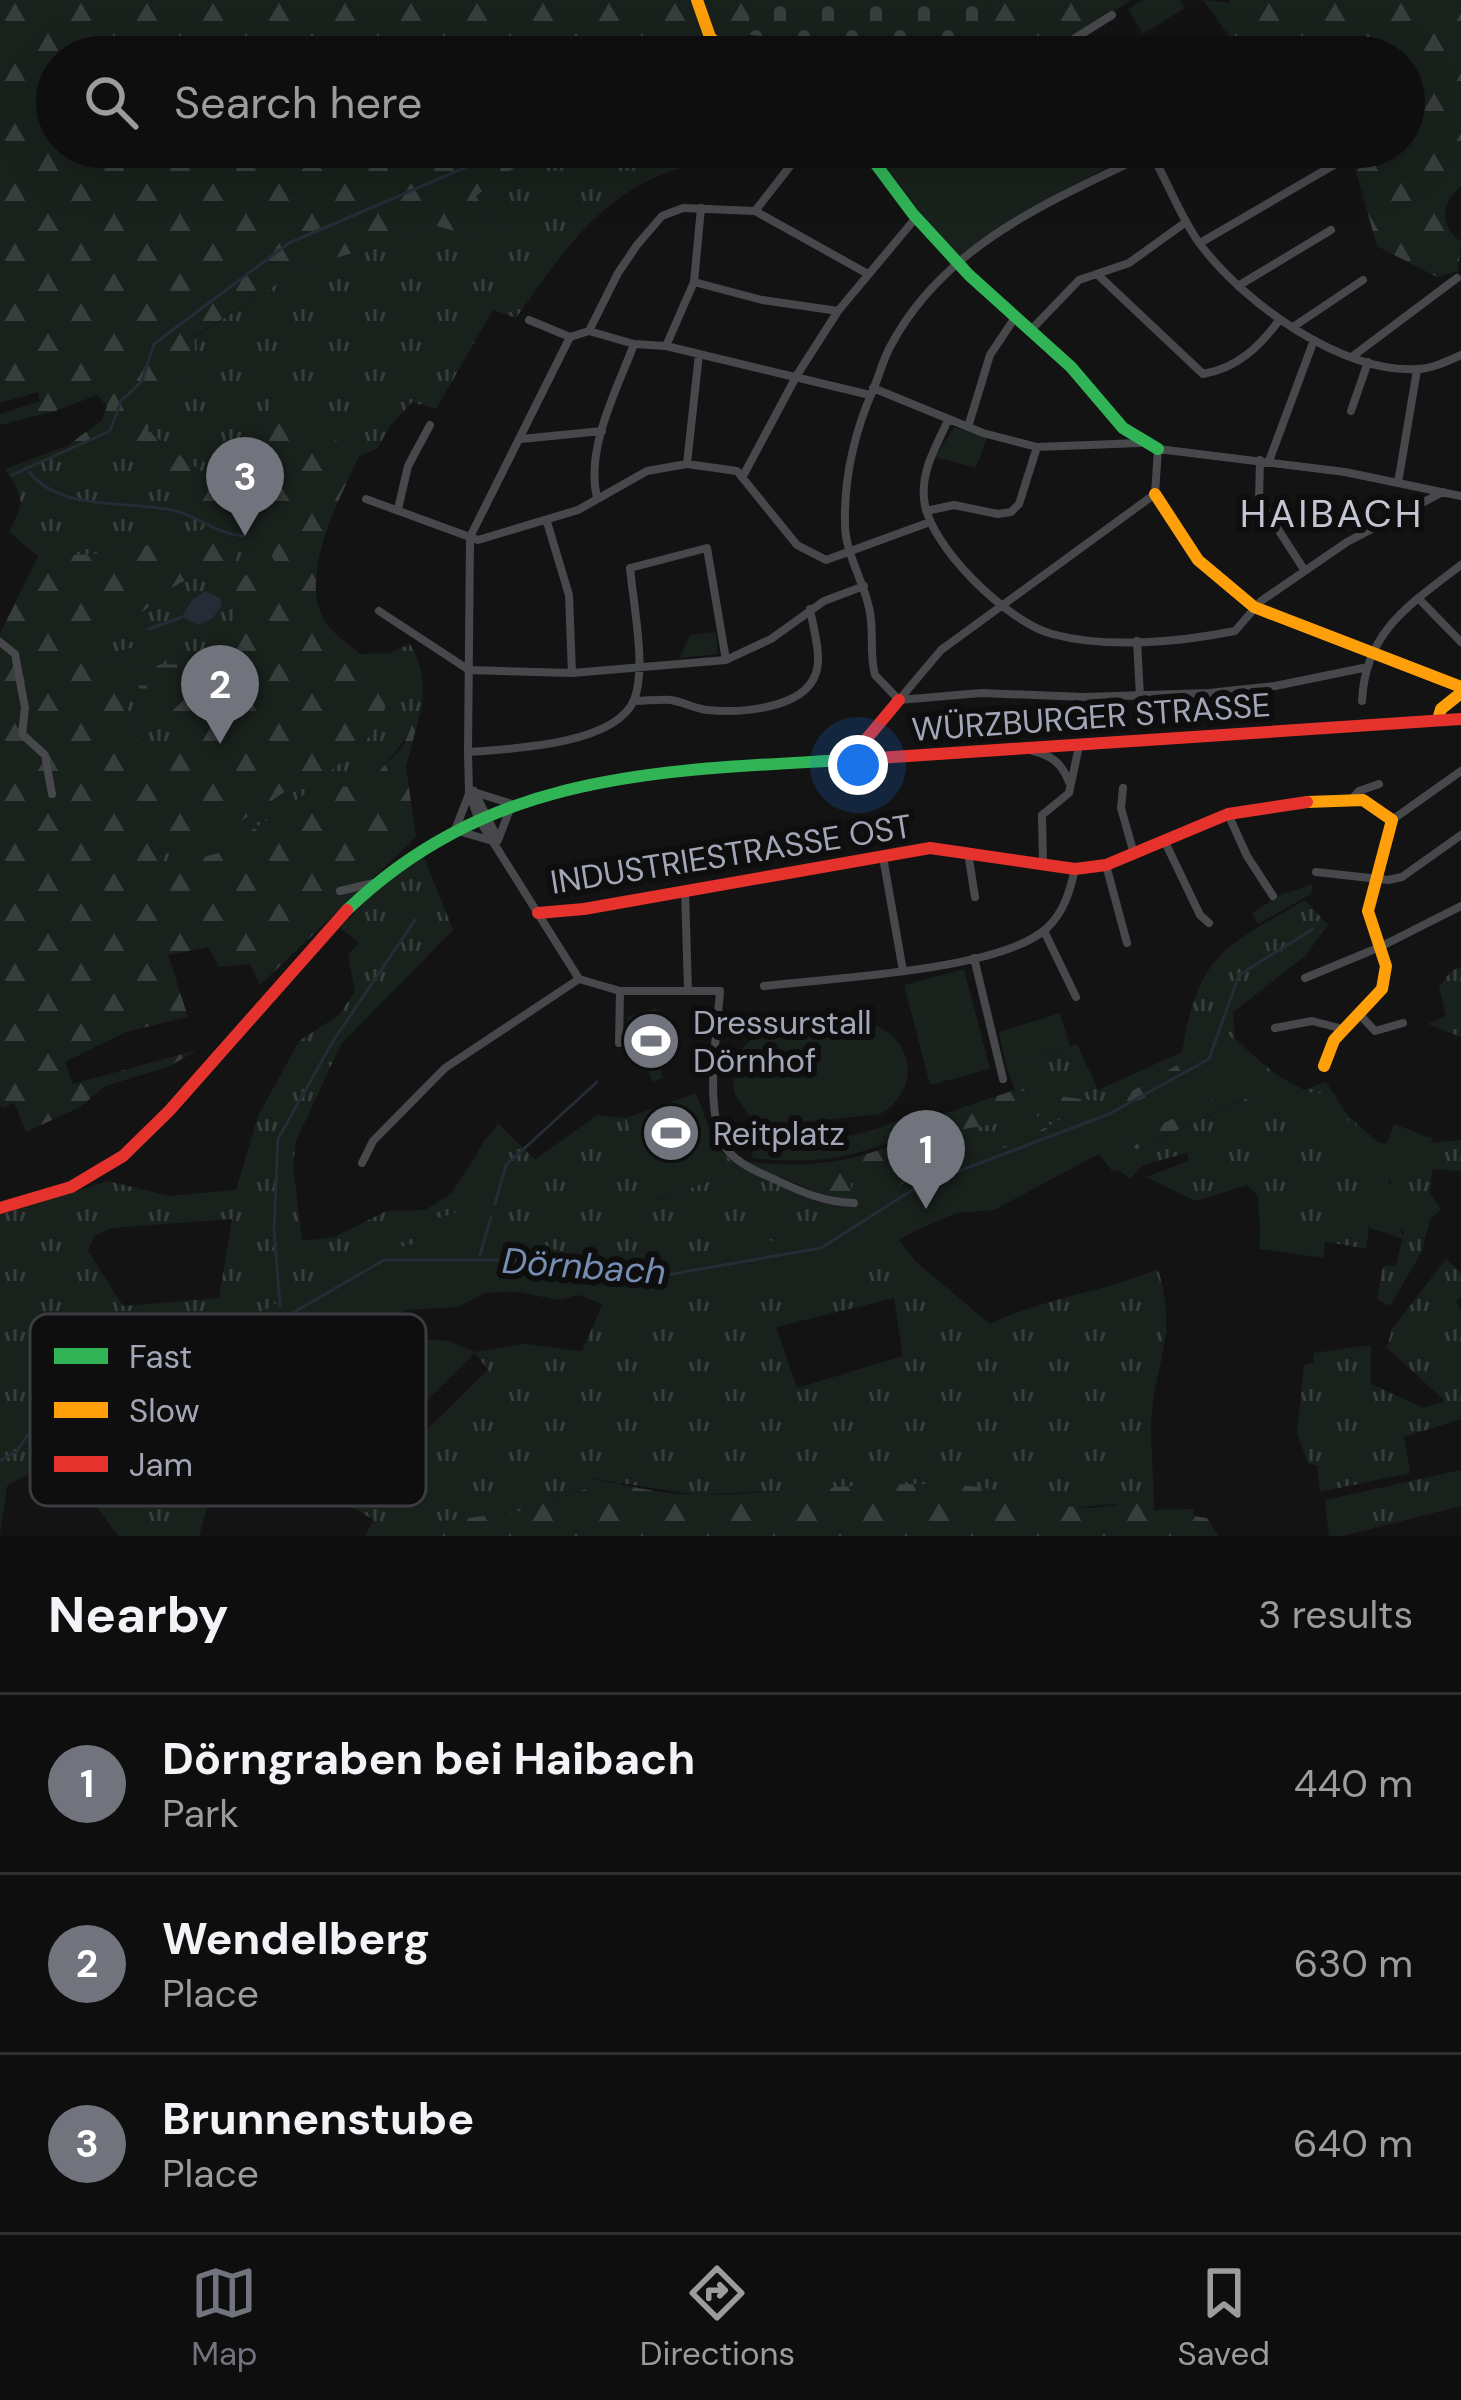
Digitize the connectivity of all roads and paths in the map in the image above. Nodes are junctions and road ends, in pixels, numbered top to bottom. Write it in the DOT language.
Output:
graph roads {
  1 [pos="698,0"];
  2 [pos="1112,15"];
  3 [pos="710,36"];
  4 [pos="1079,36"];
  5 [pos="790,168"];
  6 [pos="878,168"];
  7 [pos="1115,168"];
  8 [pos="1158,168"];
  9 [pos="1329,168"];
  10 [pos="701,208"];
  11 [pos="755,212"];
  12 [pos="914,220"];
  13 [pos="1186,222"];
  14 [pos="1331,230"];
  15 [pos="1200,244"];
  16 [pos="956,263"];
  17 [pos="868,274"];
  18 [pos="1097,274"];
  19 [pos="1457,278"];
  20 [pos="1363,280"];
  21 [pos="694,281"];
  22 [pos="1238,286"];
  23 [pos="838,311"];
  24 [pos="1014,319"];
  25 [pos="1280,319"];
  26 [pos="529,320"];
  27 [pos="1293,327"];
  28 [pos="589,331"];
  29 [pos="1029,332"];
  30 [pos="570,337"];
  31 [pos="1315,340"];
  32 [pos="634,344"];
  33 [pos="666,346"];
  34 [pos="699,354"];
  35 [pos="1461,355"];
  36 [pos="1352,357"];
  37 [pos="1368,362"];
  38 [pos="1418,370"];
  39 [pos="796,375"];
  40 [pos="872,392"];
  41 [pos="1351,411"];
  42 [pos="948,421"];
  43 [pos="430,425"];
  44 [pos="968,427"];
  45 [pos="602,431"];
  46 [pos="520,439"];
  47 [pos="1138,442"];
  48 [pos="1036,447"];
  49 [pos="1158,449"];
  50 [pos="1265,460"];
  51 [pos="687,464"];
  52 [pos="743,476"];
  53 [pos="1398,483"];
  54 [pos="1443,492"];
  55 [pos="1155,494"];
  56 [pos="1461,496"];
  57 [pos="597,498"];
  58 [pos="365,499"];
  59 [pos="398,509"];
  60 [pos="926,511"];
  61 [pos="547,522"];
  62 [pos="930,522"];
  63 [pos="470,538"];
  64 [pos="851,551"];
  65 [pos="1461,566"];
  66 [pos="1305,571"];
  67 [pos="864,586"];
  68 [pos="1418,598"];
  69 [pos="1004,608"];
  70 [pos="1254,608"];
  71 [pos="811,609"];
  72 [pos="379,611"];
  73 [pos="0,641"];
  74 [pos="1137,641"];
  75 [pos="1461,642"];
  76 [pos="1372,652"];
  77 [pos="726,660"];
  78 [pos="639,668"];
  79 [pos="1364,668"];
  80 [pos="469,670"];
  81 [pos="572,673"];
  82 [pos="1461,690"];
  83 [pos="1140,696"];
  84 [pos="899,700"];
  85 [pos="634,701"];
  86 [pos="1361,701"];
  87 [pos="1461,719"];
  88 [pos="1438,720"];
  89 [pos="872,734"];
  90 [pos="1079,746"];
  91 [pos="1062,747"];
  92 [pos="1026,749"];
  93 [pos="468,752"];
  94 [pos="872,759"];
  95 [pos="848,761"];
  96 [pos="1063,767"];
  97 [pos="1461,772"];
  98 [pos="1069,783"];
  99 [pos="1379,784"];
  100 [pos="1123,788"];
  101 [pos="472,792"];
  102 [pos="52,794"];
  103 [pos="1352,800"];
  104 [pos="512,804"];
  105 [pos="1228,814"];
  106 [pos="482,816"];
  107 [pos="1392,820"];
  108 [pos="455,830"];
  109 [pos="1461,835"];
  110 [pos="1165,842"];
  111 [pos="498,844"];
  112 [pos="968,851"];
  113 [pos="883,855"];
  114 [pos="1134,855"];
  115 [pos="1043,865"];
  116 [pos="1106,866"];
  117 [pos="1075,869"];
  118 [pos="1316,872"];
  119 [pos="1379,877"];
  120 [pos="375,883"];
  121 [pos="685,889"];
  122 [pos="340,891"];
  123 [pos="1273,896"];
  124 [pos="975,897"];
  125 [pos="1461,905"];
  126 [pos="538,913"];
  127 [pos="1209,923"];
  128 [pos="1044,932"];
  129 [pos="1127,943"];
  130 [pos="1380,947"];
  131 [pos="974,958"];
  132 [pos="903,971"];
  133 [pos="1305,978"];
  134 [pos="579,979"];
  135 [pos="764,986"];
  136 [pos="620,991"];
  137 [pos="688,991"];
  138 [pos="1076,997"];
  139 [pos="1361,1017"];
  140 [pos="1403,1023"];
  141 [pos="1275,1028"];
  142 [pos="1343,1029"];
  143 [pos="619,1043"];
  144 [pos="1324,1066"];
  145 [pos="1003,1079"];
  146 [pos="362,1163"];
  147 [pos="854,1204"];
  148 [pos="0,1208"];
  1 -- 3 [label="street"];
  2 -- 4 [label="street"];
  5 -- 11 [label="street"];
  6 -- 12 [label="street"];
  7 -- 16 [label="street"];
  8 -- 13 [label="street"];
  9 -- 15 [label="street"];
  10 -- 11 [label="street"];
  10 -- 21 [label="street"];
  10 -- 28 [label="street"];
  11 -- 17 [label="street"];
  12 -- 16 [label="street"];
  12 -- 17 [label="street"];
  13 -- 15 [label="street"];
  13 -- 18 [label="street"];
  14 -- 22 [label="street"];
  15 -- 22 [label="street"];
  16 -- 24 [label="street"];
  16 -- 40 [label="street"];
  17 -- 23 [label="street"];
  18 -- 25 [label="street"];
  18 -- 29 [label="street"];
  19 -- 36 [label="street"];
  20 -- 27 [label="street"];
  21 -- 23 [label="street"];
  21 -- 33 [label="street"];
  22 -- 25 [label="street"];
  23 -- 39 [label="street"];
  24 -- 29 [label="street"];
  24 -- 44 [label="street"];
  25 -- 27 [label="street"];
  26 -- 30 [label="street"];
  27 -- 31 [label="street"];
  28 -- 30 [label="street"];
  28 -- 32 [label="street"];
  29 -- 47 [label="street"];
  30 -- 46 [label="street"];
  31 -- 36 [label="street"];
  31 -- 50 [label="street"];
  32 -- 33 [label="street"];
  32 -- 45 [label="street"];
  33 -- 34 [label="street"];
  34 -- 39 [label="street"];
  34 -- 51 [label="street"];
  35 -- 38 [label="street"];
  36 -- 37 [label="street"];
  37 -- 38 [label="street"];
  37 -- 41 [label="street"];
  38 -- 53 [label="street"];
  39 -- 40 [label="street"];
  39 -- 52 [label="street"];
  40 -- 42 [label="street"];
  40 -- 64 [label="street"];
  42 -- 44 [label="street"];
  42 -- 60 [label="street"];
  43 -- 59 [label="street"];
  44 -- 48 [label="street"];
  45 -- 46 [label="street"];
  45 -- 57 [label="street"];
  46 -- 63 [label="street"];
  47 -- 48 [label="street"];
  47 -- 49 [label="street"];
  48 -- 60 [label="street"];
  49 -- 50 [label="street"];
  49 -- 55 [label="street"];
  50 -- 53 [label="street"];
  50 -- 66 [label="street"];
  51 -- 52 [label="street"];
  51 -- 57 [label="street"];
  52 -- 64 [label="street"];
  53 -- 54 [label="street"];
  54 -- 56 [label="street"];
  54 -- 66 [label="street"];
  55 -- 69 [label="street"];
  55 -- 70 [label="street"];
  57 -- 61 [label="street"];
  58 -- 59 [label="street"];
  59 -- 63 [label="street"];
  60 -- 62 [label="street"];
  61 -- 63 [label="street"];
  61 -- 81 [label="street"];
  62 -- 64 [label="street"];
  62 -- 69 [label="street"];
  63 -- 80 [label="street"];
  64 -- 67 [label="street"];
  65 -- 68 [label="street"];
  66 -- 70 [label="street"];
  67 -- 71 [label="street"];
  67 -- 84 [label="street"];
  68 -- 75 [label="street"];
  68 -- 76 [label="street"];
  69 -- 74 [label="street"];
  69 -- 84 [label="street"];
  70 -- 74 [label="street"];
  70 -- 76 [label="street"];
  71 -- 77 [label="street"];
  71 -- 85 [label="street"];
  72 -- 80 [label="street"];
  73 -- 102 [label="street"];
  74 -- 83 [label="street"];
  76 -- 79 [label="street"];
  76 -- 82 [label="street"];
  77 -- 78 [label="street"];
  77 -- 78 [label="street"];
  78 -- 81 [label="street"];
  78 -- 85 [label="street"];
  79 -- 83 [label="street"];
  79 -- 86 [label="street"];
  80 -- 81 [label="street"];
  80 -- 93 [label="street"];
  82 -- 88 [label="street"];
  83 -- 84 [label="street"];
  84 -- 89 [label="street"];
  85 -- 93 [label="street"];
  87 -- 88 [label="street, WÜRZBURGER STRASSE"];
  88 -- 90 [label="street, WÜRZBURGER STRASSE"];
  89 -- 94 [label="street"];
  89 -- 95 [label="street"];
  90 -- 91 [label="street, WÜRZBURGER STRASSE"];
  90 -- 98 [label="street"];
  91 -- 92 [label="street, WÜRZBURGER STRASSE"];
  91 -- 96 [label="street"];
  92 -- 94 [label="street, WÜRZBURGER STRASSE"];
  92 -- 96 [label="street"];
  93 -- 101 [label="street"];
  94 -- 95 [label="street, WÜRZBURGER STRASSE"];
  95 -- 104 [label="street, WÜRZBURGER STRASSE"];
  96 -- 98 [label="street"];
  97 -- 107 [label="street"];
  98 -- 115 [label="street"];
  99 -- 103 [label="street"];
  100 -- 114 [label="street"];
  101 -- 104 [label="street"];
  101 -- 106 [label="street"];
  101 -- 108 [label="street"];
  103 -- 105 [label="street, INDUSTRIESTRASSE OST"];
  103 -- 107 [label="street"];
  104 -- 106 [label="street, WÜRZBURGER STRASSE"];
  104 -- 111 [label="street"];
  105 -- 110 [label="street, INDUSTRIESTRASSE OST"];
  105 -- 123 [label="street"];
  106 -- 108 [label="street, WÜRZBURGER STRASSE"];
  106 -- 111 [label="street"];
  107 -- 119 [label="street"];
  108 -- 111 [label="street"];
  108 -- 120 [label="street, WÜRZBURGER STRASSE"];
  109 -- 119 [label="street"];
  110 -- 114 [label="street, INDUSTRIESTRASSE OST"];
  110 -- 127 [label="street"];
  111 -- 126 [label="street"];
  112 -- 113 [label="street, INDUSTRIESTRASSE OST"];
  112 -- 115 [label="street, INDUSTRIESTRASSE OST"];
  112 -- 124 [label="street"];
  113 -- 121 [label="street, INDUSTRIESTRASSE OST"];
  113 -- 132 [label="street"];
  114 -- 116 [label="street, INDUSTRIESTRASSE OST"];
  115 -- 117 [label="street, INDUSTRIESTRASSE OST"];
  116 -- 117 [label="street, INDUSTRIESTRASSE OST"];
  116 -- 129 [label="street"];
  117 -- 128 [label="street"];
  118 -- 119 [label="street"];
  119 -- 130 [label="street"];
  120 -- 122 [label="street"];
  120 -- 148 [label="street, WÜRZBURGER STRASSE"];
  121 -- 126 [label="street, INDUSTRIESTRASSE OST"];
  121 -- 137 [label="street"];
  125 -- 130 [label="street"];
  126 -- 134 [label="street"];
  128 -- 131 [label="street"];
  128 -- 138 [label="street"];
  130 -- 133 [label="street"];
  130 -- 139 [label="street"];
  131 -- 132 [label="street"];
  131 -- 145 [label="street"];
  132 -- 135 [label="street"];
  134 -- 136 [label="street"];
  134 -- 146 [label="street"];
  136 -- 137 [label="street"];
  136 -- 143 [label="street"];
  137 -- 147 [label="street"];
  139 -- 140 [label="street"];
  139 -- 142 [label="street"];
  141 -- 142 [label="street"];
  142 -- 144 [label="street"];
}
